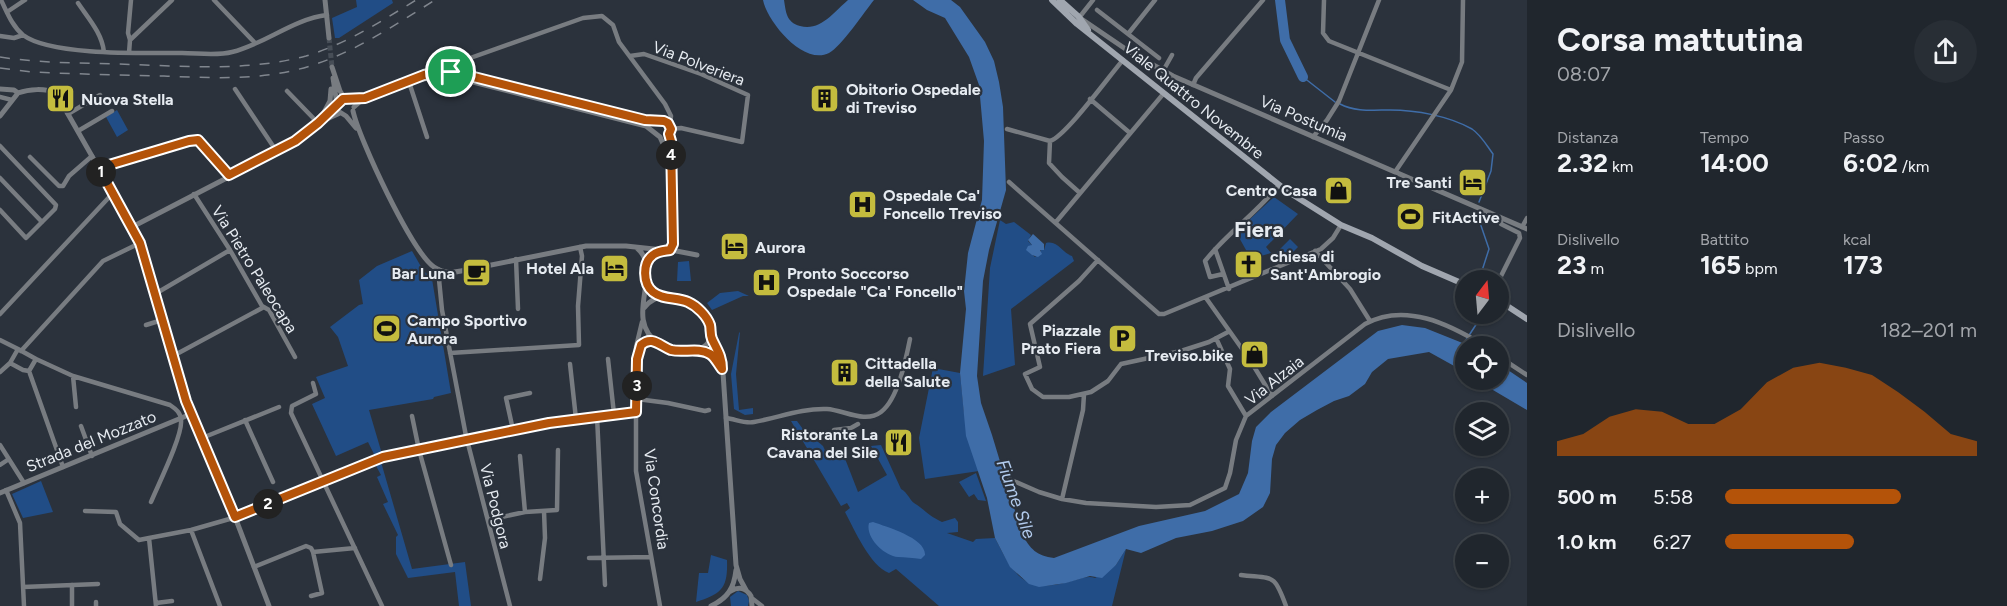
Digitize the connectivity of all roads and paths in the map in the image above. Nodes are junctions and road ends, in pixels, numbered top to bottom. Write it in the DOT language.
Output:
graph roads {
  1 [pos="1,0"];
  2 [pos="25,0"];
  3 [pos="132,0"];
  4 [pos="172,0"];
  5 [pos="214,0"];
  6 [pos="325,0"];
  7 [pos="1052,0"];
  8 [pos="1060,0"];
  9 [pos="1093,0"];
  10 [pos="1155,0"];
  11 [pos="1263,0"];
  12 [pos="1324,0"];
  13 [pos="1379,0"];
  14 [pos="1463,0"];
  15 [pos="78,3"];
  16 [pos="1097,10"];
  17 [pos="7,12"];
  18 [pos="327,15"];
  19 [pos="1078,20"];
  20 [pos="1128,34"];
  21 [pos="23,35"];
  22 [pos="0,36"];
  23 [pos="329,38"];
  24 [pos="130,40"];
  25 [pos="255,43"];
  26 [pos="104,52"];
  27 [pos="129,53"];
  28 [pos="1358,54"];
  29 [pos="1172,55"];
  30 [pos="630,56"];
  31 [pos="1159,58"];
  32 [pos="469,59"];
  33 [pos="1123,60"];
  34 [pos="453,64"];
  35 [pos="332,67"];
  36 [pos="1163,71"];
  37 [pos="455,74"];
  38 [pos="424,75"];
  39 [pos="409,82"];
  40 [pos="1193,85"];
  41 [pos="3,89"];
  42 [pos="235,90"];
  43 [pos="1451,90"];
  44 [pos="286,92"];
  45 [pos="18,93"];
  46 [pos="1164,93"];
  47 [pos="100,95"];
  48 [pos="0,97"];
  49 [pos="365,98"];
  50 [pos="347,99"];
  51 [pos="1090,99"];
  52 [pos="12,100"];
  53 [pos="338,104"];
  54 [pos="667,108"];
  55 [pos="354,109"];
  56 [pos="112,111"];
  57 [pos="68,114"];
  58 [pos="343,115"];
  59 [pos="0,117"];
  60 [pos="660,121"];
  61 [pos="318,123"];
  62 [pos="670,129"];
  63 [pos="1007,129"];
  64 [pos="78,131"];
  65 [pos="360,133"];
  66 [pos="1130,133"];
  67 [pos="658,135"];
  68 [pos="427,136"];
  69 [pos="1314,137"];
  70 [pos="1050,141"];
  71 [pos="0,146"];
  72 [pos="277,152"];
  73 [pos="92,156"];
  74 [pos="30,157"];
  75 [pos="671,164"];
  76 [pos="99,168"];
  77 [pos="1395,172"];
  78 [pos="229,175"];
  79 [pos="0,178"];
  80 [pos="1010,182"];
  81 [pos="1279,185"];
  82 [pos="113,193"];
  83 [pos="1080,193"];
  84 [pos="194,194"];
  85 [pos="0,210"];
  86 [pos="1501,218"];
  87 [pos="1527,218"];
  88 [pos="42,222"];
  89 [pos="1056,222"];
  90 [pos="1341,225"];
  91 [pos="132,227"];
  92 [pos="1525,228"];
  93 [pos="140,243"];
  94 [pos="580,248"];
  95 [pos="671,249"];
  96 [pos="1215,249"];
  97 [pos="230,250"];
  98 [pos="644,250"];
  99 [pos="663,250"];
  100 [pos="1315,251"];
  101 [pos="698,255"];
  102 [pos="516,259"];
  103 [pos="1098,260"];
  104 [pos="646,267"];
  105 [pos="438,269"];
  106 [pos="1504,270"];
  107 [pos="1223,274"];
  108 [pos="1455,280"];
  109 [pos="646,283"];
  110 [pos="1229,289"];
  111 [pos="155,294"];
  112 [pos="664,297"];
  113 [pos="1206,298"];
  114 [pos="1509,307"];
  115 [pos="264,308"];
  116 [pos="644,308"];
  117 [pos="518,309"];
  118 [pos="0,314"];
  119 [pos="1527,318"];
  120 [pos="162,320"];
  121 [pos="1370,321"];
  122 [pos="642,322"];
  123 [pos="146,325"];
  124 [pos="1228,332"];
  125 [pos="710,333"];
  126 [pos="1468,336"];
  127 [pos="1216,338"];
  128 [pos="910,339"];
  129 [pos="0,340"];
  130 [pos="655,341"];
  131 [pos="19,350"];
  132 [pos="697,350"];
  133 [pos="450,353"];
  134 [pos="173,356"];
  135 [pos="295,357"];
  136 [pos="36,359"];
  137 [pos="608,359"];
  138 [pos="637,359"];
  139 [pos="10,363"];
  140 [pos="1509,363"];
  141 [pos="570,364"];
  142 [pos="722,369"];
  143 [pos="29,371"];
  144 [pos="0,372"];
  145 [pos="1527,375"];
  146 [pos="73,376"];
  147 [pos="313,383"];
  148 [pos="530,393"];
  149 [pos="1084,394"];
  150 [pos="1272,396"];
  151 [pos="637,399"];
  152 [pos="76,407"];
  153 [pos="279,407"];
  154 [pos="709,410"];
  155 [pos="636,412"];
  156 [pos="191,414"];
  157 [pos="614,414"];
  158 [pos="597,416"];
  159 [pos="1246,416"];
  160 [pos="412,417"];
  161 [pos="181,418"];
  162 [pos="726,418"];
  163 [pos="576,419"];
  164 [pos="245,420"];
  165 [pos="858,424"];
  166 [pos="81,426"];
  167 [pos="513,430"];
  168 [pos="834,430"];
  169 [pos="202,438"];
  170 [pos="467,440"];
  171 [pos="0,445"];
  172 [pos="419,450"];
  173 [pos="558,450"];
  174 [pos="92,456"];
  175 [pos="520,456"];
  176 [pos="9,459"];
  177 [pos="0,465"];
  178 [pos="63,468"];
  179 [pos="1009,479"];
  180 [pos="273,482"];
  181 [pos="24,483"];
  182 [pos="323,483"];
  183 [pos="3,491"];
  184 [pos="1062,499"];
  185 [pos="151,502"];
  186 [pos="85,511"];
  187 [pos="544,511"];
  188 [pos="525,512"];
  189 [pos="235,517"];
  190 [pos="488,520"];
  191 [pos="191,530"];
  192 [pos="149,538"];
  193 [pos="355,548"];
  194 [pos="313,552"];
  195 [pos="651,557"];
  196 [pos="589,558"];
  197 [pos="603,558"];
  198 [pos="451,565"];
  199 [pos="736,565"];
  200 [pos="254,567"];
  201 [pos="1241,574"];
  202 [pos="540,579"];
  203 [pos="98,584"];
  204 [pos="72,585"];
  205 [pos="605,585"];
  206 [pos="24,588"];
  207 [pos="746,590"];
  208 [pos="729,594"];
  209 [pos="311,596"];
  210 [pos="171,601"];
  211 [pos="752,603"];
  212 [pos="156,605"];
  213 [pos="24,606"];
  214 [pos="72,606"];
  215 [pos="220,606"];
  216 [pos="269,606"];
  217 [pos="382,606"];
  218 [pos="510,606"];
  219 [pos="660,606"];
  220 [pos="711,606"];
  221 [pos="727,606"];
  222 [pos="762,606"];
  223 [pos="1286,606"];
  1 -- 17 [label="street"];
  2 -- 17 [label="street"];
  3 -- 24 [label="street"];
  4 -- 24 [label="street"];
  5 -- 25 [label="street"];
  6 -- 18 [label="street"];
  7 -- 19 [label="main road"];
  8 -- 19 [label="main road"];
  9 -- 19 [label="street"];
  10 -- 20 [label="street"];
  11 -- 40 [label="street"];
  12 -- 28 [label="street"];
  13 -- 28 [label="street"];
  14 -- 43 [label="street"];
  15 -- 26 [label="street"];
  16 -- 20 [label="street"];
  17 -- 21 [label="street"];
  18 -- 23 [label="street"];
  18 -- 25 [label="street"];
  19 -- 33 [label="main road, Viale Quattro Novembre"];
  19 -- 36 [label="street, Via Postumia"];
  20 -- 31 [label="street"];
  21 -- 22 [label="street"];
  21 -- 26 [label="street"];
  24 -- 27 [label="street"];
  25 -- 27 [label="street"];
  26 -- 27 [label="street"];
  28 -- 43 [label="street"];
  28 -- 69 [label="street"];
  29 -- 36 [label="street"];
  30 -- 32 [label="street, Via Polveriera"];
  30 -- 54 [label="street, Via Polveriera"];
  30 -- 62 [label="street, Via Polveriera"];
  32 -- 34 [label="street"];
  32 -- 37 [label="street"];
  33 -- 46 [label="main road, Viale Quattro Novembre"];
  33 -- 51 [label="street"];
  34 -- 37 [label="street"];
  34 -- 38 [label="street"];
  35 -- 50 [label="street"];
  35 -- 53 [label="street"];
  35 -- 61 [label="street"];
  36 -- 40 [label="street, Via Postumia"];
  37 -- 38 [label="street"];
  37 -- 39 [label="street"];
  37 -- 60 [label="street"];
  37 -- 67 [label="street"];
  38 -- 39 [label="street"];
  39 -- 49 [label="street"];
  39 -- 68 [label="street"];
  40 -- 69 [label="street, Via Postumia"];
  41 -- 45 [label="street"];
  42 -- 72 [label="street"];
  43 -- 77 [label="street"];
  44 -- 61 [label="street"];
  45 -- 52 [label="street"];
  45 -- 57 [label="street"];
  46 -- 66 [label="street"];
  46 -- 81 [label="main road, Viale Quattro Novembre"];
  47 -- 57 [label="street"];
  48 -- 52 [label="street"];
  49 -- 50 [label="street"];
  49 -- 55 [label="street"];
  50 -- 53 [label="street"];
  50 -- 55 [label="street"];
  51 -- 66 [label="street"];
  51 -- 70 [label="street"];
  52 -- 59 [label="street"];
  53 -- 58 [label="street"];
  53 -- 61 [label="street"];
  54 -- 60 [label="street"];
  54 -- 62 [label="street, Via Polveriera"];
  55 -- 58 [label="street"];
  55 -- 65 [label="street"];
  56 -- 64 [label="street"];
  57 -- 64 [label="street"];
  58 -- 61 [label="street"];
  58 -- 65 [label="street"];
  60 -- 62 [label="street"];
  60 -- 67 [label="street"];
  61 -- 72 [label="street"];
  62 -- 67 [label="street"];
  62 -- 75 [label="street"];
  63 -- 70 [label="street"];
  64 -- 73 [label="street"];
  65 -- 105 [label="street"];
  66 -- 83 [label="street"];
  67 -- 75 [label="street"];
  69 -- 77 [label="street, Via Postumia"];
  70 -- 83 [label="street"];
  71 -- 88 [label="street"];
  72 -- 78 [label="street"];
  73 -- 74 [label="street"];
  73 -- 76 [label="street"];
  75 -- 95 [label="street"];
  76 -- 78 [label="street"];
  76 -- 82 [label="street"];
  77 -- 86 [label="street, Via Postumia"];
  78 -- 84 [label="street"];
  79 -- 88 [label="street"];
  80 -- 89 [label="street"];
  81 -- 90 [label="main road, Viale Quattro Novembre"];
  81 -- 96 [label="street"];
  82 -- 91 [label="street"];
  82 -- 118 [label="street"];
  83 -- 89 [label="street"];
  84 -- 91 [label="street"];
  84 -- 97 [label="street, Via Pietro Paleocapa"];
  85 -- 88 [label="street"];
  86 -- 92 [label="street, Via Postumia"];
  86 -- 106 [label="street"];
  87 -- 92 [label="street"];
  89 -- 103 [label="street"];
  90 -- 100 [label="street"];
  90 -- 108 [label="main road, Viale Quattro Novembre"];
  91 -- 93 [label="street"];
  93 -- 111 [label="street"];
  93 -- 131 [label="street"];
  94 -- 98 [label="street"];
  94 -- 102 [label="street"];
  94 -- 133 [label="street"];
  95 -- 99 [label="street"];
  95 -- 101 [label="street"];
  96 -- 107 [label="street"];
  96 -- 107 [label="street"];
  97 -- 111 [label="street"];
  97 -- 115 [label="street, Via Pietro Paleocapa"];
  98 -- 99 [label="street"];
  98 -- 104 [label="street"];
  99 -- 104 [label="street"];
  100 -- 110 [label="street"];
  100 -- 121 [label="street"];
  102 -- 105 [label="street"];
  102 -- 117 [label="street"];
  103 -- 113 [label="street"];
  103 -- 149 [label="street"];
  104 -- 109 [label="street"];
  105 -- 133 [label="street, Via Podgora"];
  107 -- 110 [label="street"];
  109 -- 112 [label="street"];
  109 -- 116 [label="street"];
  110 -- 113 [label="street"];
  111 -- 120 [label="street"];
  112 -- 116 [label="street"];
  112 -- 125 [label="street"];
  113 -- 124 [label="street"];
  114 -- 119 [label="main road"];
  115 -- 134 [label="street"];
  115 -- 135 [label="street, Via Pietro Paleocapa"];
  116 -- 122 [label="street"];
  120 -- 123 [label="street"];
  120 -- 134 [label="street"];
  121 -- 126 [label="street, Via Alzaia"];
  121 -- 150 [label="street, Via Alzaia"];
  122 -- 130 [label="street"];
  122 -- 138 [label="street, Via Concordia"];
  124 -- 127 [label="street"];
  124 -- 150 [label="street"];
  125 -- 132 [label="street"];
  125 -- 142 [label="street"];
  127 -- 149 [label="street"];
  127 -- 159 [label="street"];
  128 -- 162 [label="street"];
  129 -- 131 [label="street"];
  130 -- 132 [label="street"];
  130 -- 138 [label="street"];
  131 -- 136 [label="street"];
  131 -- 139 [label="street"];
  132 -- 142 [label="street"];
  133 -- 170 [label="street, Via Podgora"];
  134 -- 156 [label="street"];
  136 -- 143 [label="street"];
  136 -- 146 [label="street"];
  137 -- 157 [label="street"];
  138 -- 151 [label="street, Via Concordia"];
  139 -- 143 [label="street"];
  139 -- 144 [label="street"];
  140 -- 145 [label="street"];
  141 -- 163 [label="street"];
  142 -- 162 [label="street"];
  143 -- 178 [label="street"];
  146 -- 152 [label="street"];
  146 -- 161 [label="street"];
  147 -- 182 [label="street"];
  148 -- 167 [label="street"];
  149 -- 184 [label="street"];
  150 -- 159 [label="street, Via Alzaia"];
  151 -- 154 [label="street"];
  151 -- 155 [label="street, Via Concordia"];
  153 -- 164 [label="street"];
  155 -- 157 [label="street"];
  155 -- 195 [label="street, Via Concordia"];
  156 -- 161 [label="street, Strada del Mozzato"];
  156 -- 169 [label="street"];
  157 -- 158 [label="street"];
  158 -- 163 [label="street"];
  158 -- 197 [label="street"];
  159 -- 184 [label="street, Via Alzaia"];
  160 -- 172 [label="street"];
  161 -- 174 [label="street, Strada del Mozzato"];
  161 -- 185 [label="street"];
  162 -- 199 [label="street"];
  163 -- 167 [label="street"];
  164 -- 169 [label="street"];
  164 -- 180 [label="street"];
  165 -- 168 [label="street"];
  166 -- 174 [label="street"];
  167 -- 170 [label="street"];
  169 -- 189 [label="street"];
  170 -- 172 [label="street"];
  170 -- 190 [label="street, Via Podgora"];
  171 -- 176 [label="street"];
  172 -- 182 [label="street"];
  172 -- 198 [label="street"];
  173 -- 187 [label="street"];
  174 -- 178 [label="street, Strada del Mozzato"];
  175 -- 188 [label="street"];
  176 -- 177 [label="street, Strada del Mozzato"];
  176 -- 181 [label="street"];
  178 -- 181 [label="street, Strada del Mozzato"];
  179 -- 184 [label="street, Via Alzaia"];
  181 -- 183 [label="street, Strada del Mozzato"];
  182 -- 189 [label="street"];
  182 -- 193 [label="street"];
  183 -- 206 [label="street"];
  186 -- 192 [label="street"];
  187 -- 188 [label="street"];
  187 -- 202 [label="street"];
  188 -- 190 [label="street"];
  189 -- 191 [label="street"];
  189 -- 200 [label="street"];
  190 -- 218 [label="street, Via Podgora"];
  191 -- 192 [label="street"];
  191 -- 215 [label="street"];
  192 -- 212 [label="street"];
  193 -- 194 [label="street"];
  193 -- 217 [label="street"];
  194 -- 200 [label="street"];
  194 -- 209 [label="street"];
  195 -- 197 [label="street"];
  195 -- 219 [label="street, Via Concordia"];
  196 -- 197 [label="street"];
  197 -- 205 [label="street"];
  199 -- 207 [label="street"];
  199 -- 208 [label="street"];
  200 -- 216 [label="street"];
  201 -- 223 [label="street"];
  203 -- 204 [label="street"];
  204 -- 206 [label="street"];
  204 -- 214 [label="street"];
  206 -- 213 [label="street"];
  207 -- 208 [label="street"];
  207 -- 211 [label="street"];
  208 -- 220 [label="street"];
  208 -- 221 [label="street"];
  210 -- 212 [label="street"];
  211 -- 222 [label="street"];
}
